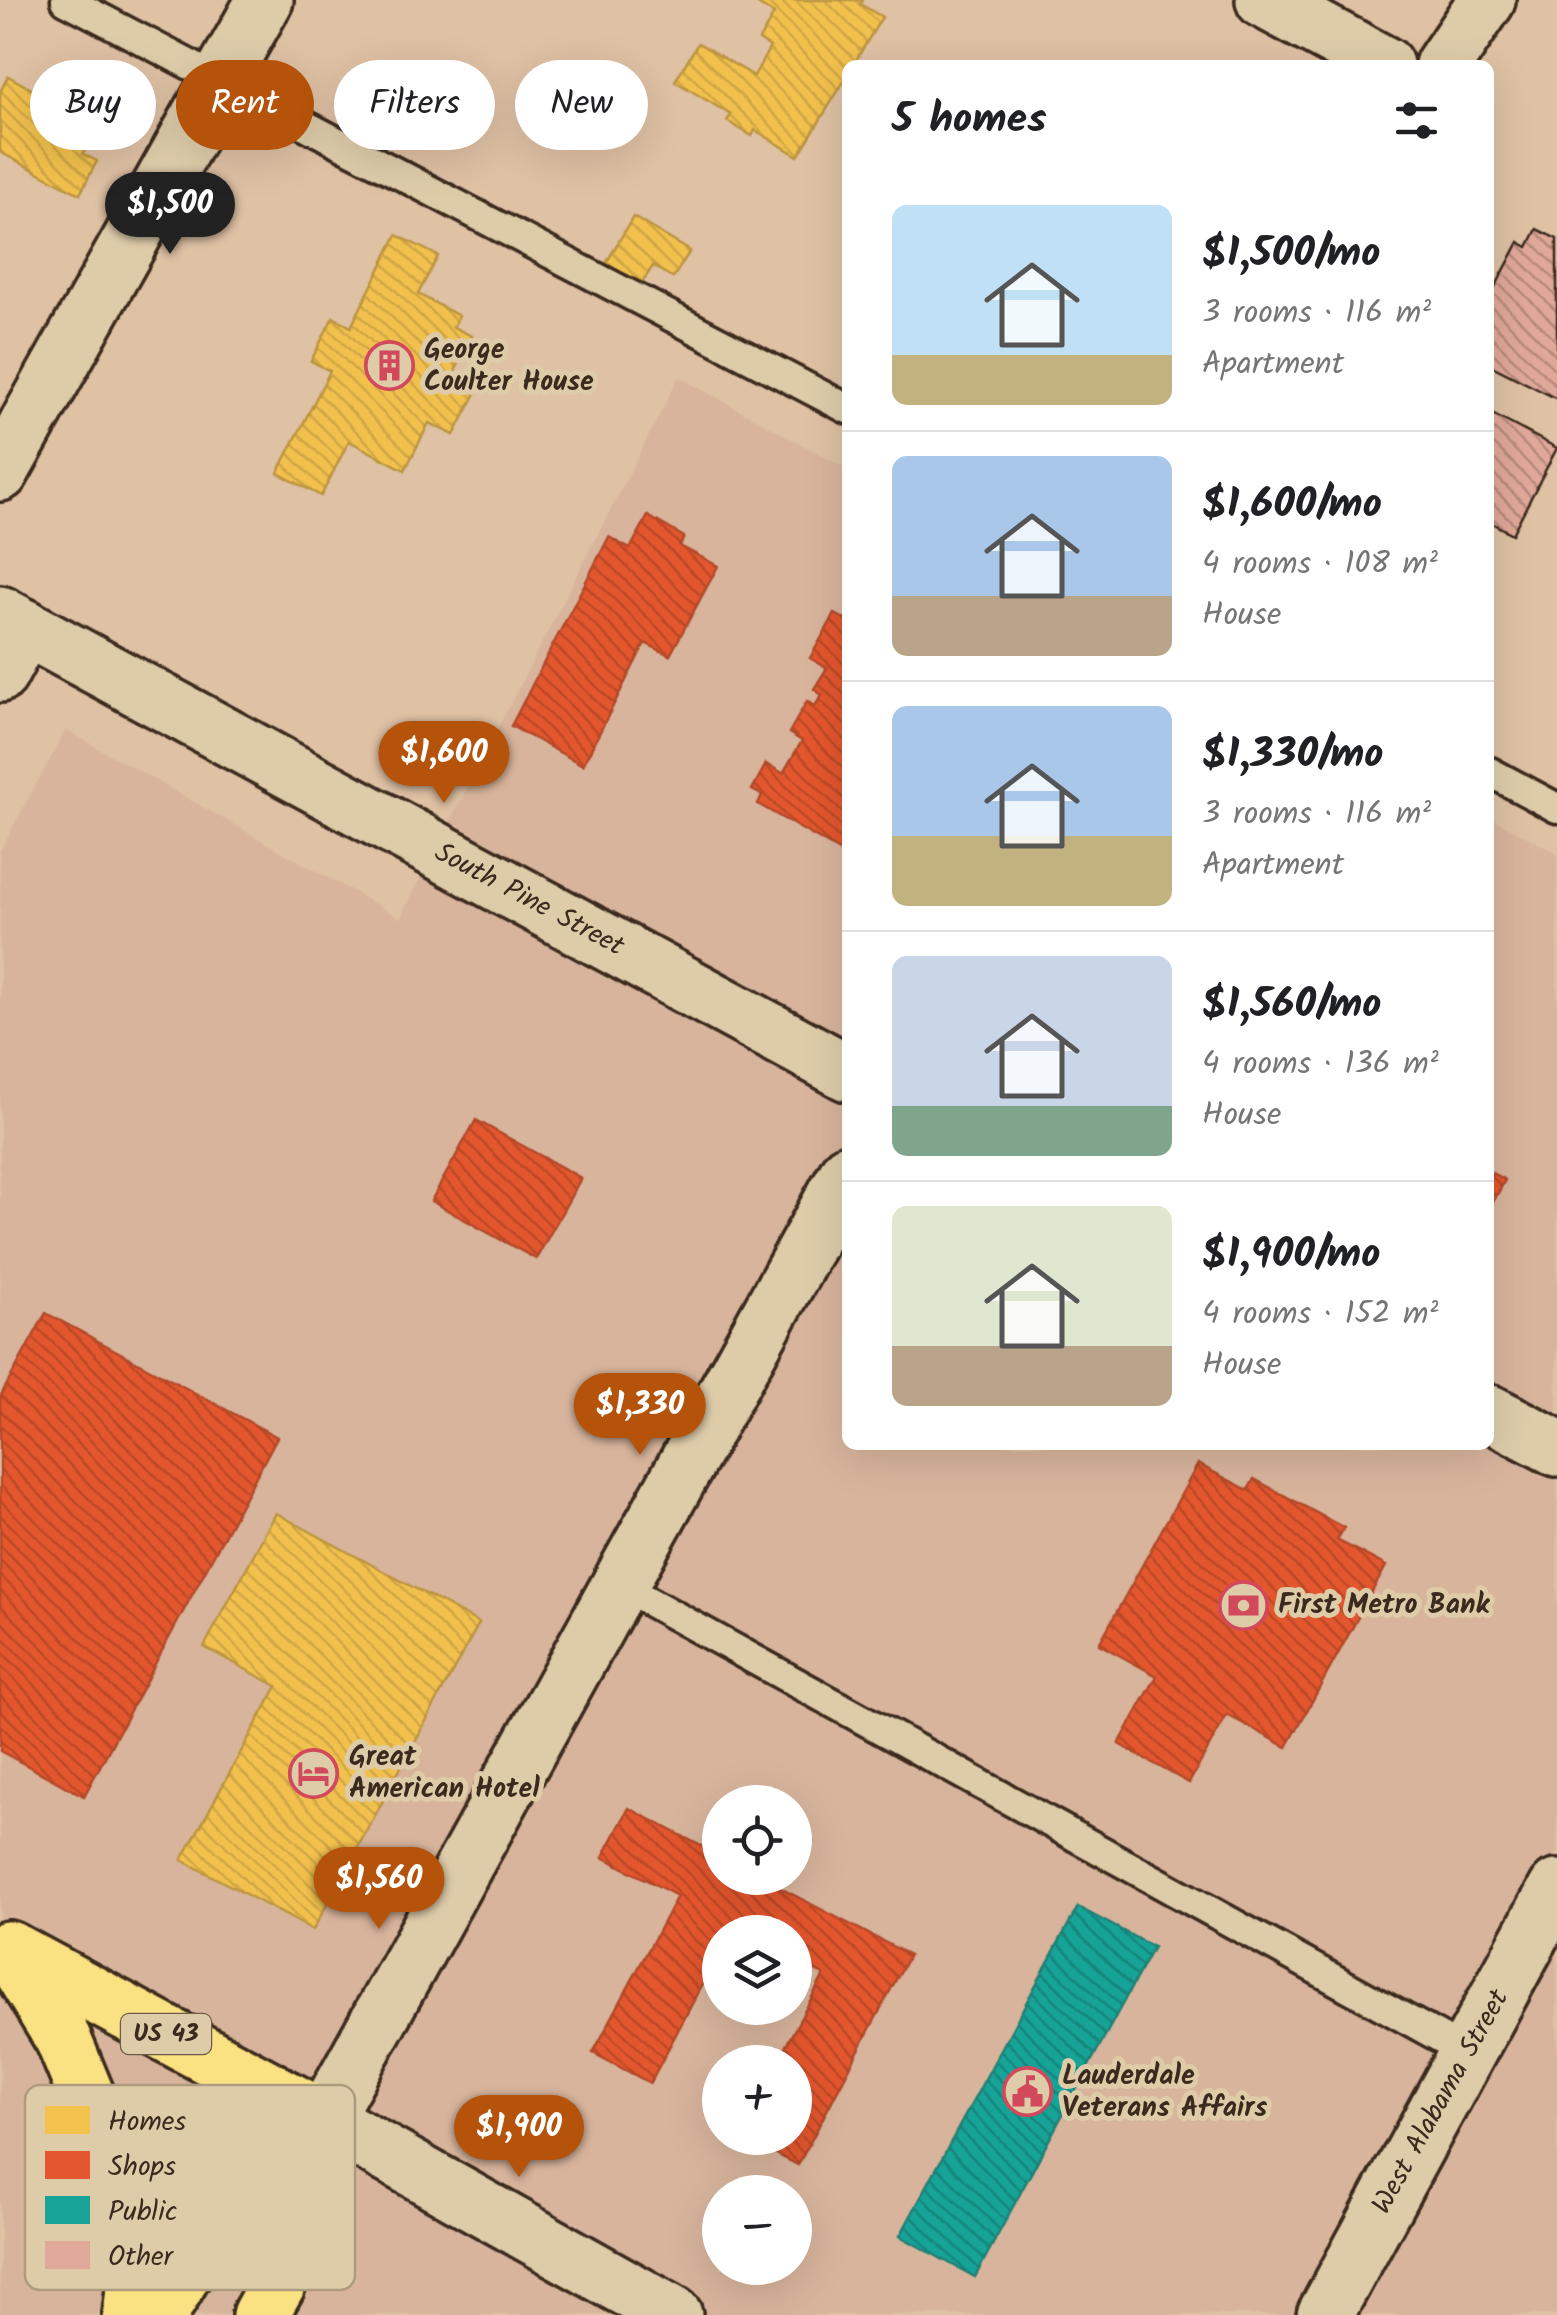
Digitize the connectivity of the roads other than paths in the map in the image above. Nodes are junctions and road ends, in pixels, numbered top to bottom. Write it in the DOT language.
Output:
graph roads {
  1 [pos="66,0"];
  2 [pos="265,0"];
  3 [pos="1264,0"];
  4 [pos="1487,0"];
  5 [pos="182,60"];
  6 [pos="231,60"];
  7 [pos="1376,60"];
  8 [pos="1446,60"];
  9 [pos="314,129"];
  10 [pos="181,150"];
  11 [pos="842,406"];
  12 [pos="0,474"];
  13 [pos="8,639"];
  14 [pos="1494,774"];
  15 [pos="1557,808"];
  16 [pos="842,1070"];
  17 [pos="842,1183"];
  18 [pos="1494,1415"];
  19 [pos="1557,1448"];
  20 [pos="618,1586"];
  21 [pos="1557,1888"];
  22 [pos="4,1946"];
  23 [pos="1468,2052"];
  24 [pos="81,2085"];
  25 [pos="261,2085"];
  26 [pos="343,2085"];
  27 [pos="355,2136"];
  28 [pos="134,2290"];
  29 [pos="174,2290"];
  30 [pos="273,2290"];
  31 [pos="131,2315"];
  32 [pos="159,2315"];
  33 [pos="260,2315"];
  34 [pos="674,2315"];
  35 [pos="1325,2315"];
  1 -- 5 [label="lane"];
  2 -- 6 [label="street"];
  3 -- 7 [label="street"];
  4 -- 8 [label="street"];
  9 -- 11 [label="lane"];
  10 -- 12 [label="street"];
  13 -- 16 [label="street, South Pine Street"];
  14 -- 15 [label="lane"];
  17 -- 20 [label="street"];
  18 -- 19 [label="street"];
  20 -- 23 [label="lane"];
  20 -- 26 [label="street"];
  21 -- 23 [label="street, West Alabama Street"];
  22 -- 24 [label="highway, US 43"];
  22 -- 25 [label="highway, US 43"];
  23 -- 35 [label="street, West Alabama Street"];
  27 -- 34 [label="street"];
  28 -- 31 [label="highway, US 43"];
  29 -- 32 [label="highway"];
  30 -- 33 [label="highway"];
}
